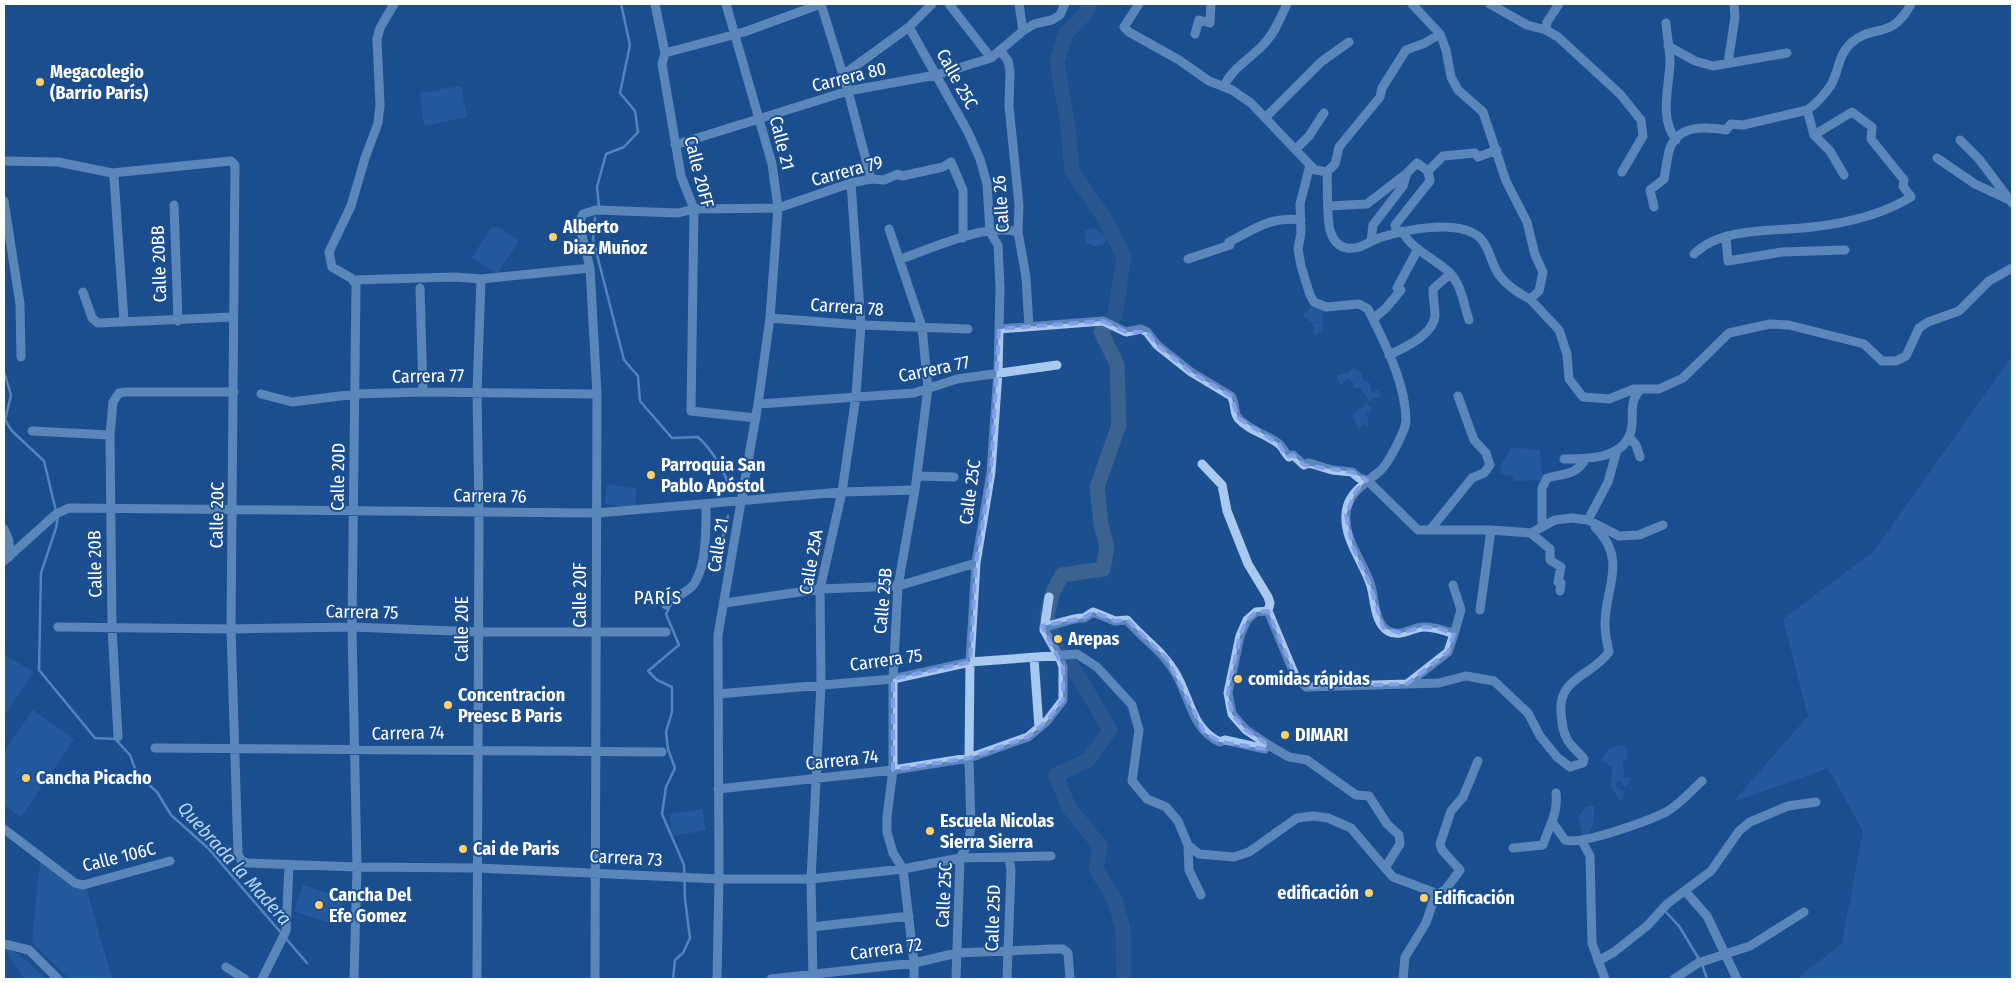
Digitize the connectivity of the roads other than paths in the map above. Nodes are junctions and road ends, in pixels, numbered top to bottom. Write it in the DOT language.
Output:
graph roads {
  1 [pos="394,4"];
  2 [pos="655,4"];
  3 [pos="726,4"];
  4 [pos="821,4"];
  5 [pos="932,4"];
  6 [pos="949,4"];
  7 [pos="1019,4"];
  8 [pos="1065,4"];
  9 [pos="1139,4"];
  10 [pos="1211,4"];
  11 [pos="1287,4"];
  12 [pos="1412,4"];
  13 [pos="1490,4"];
  14 [pos="1559,4"];
  15 [pos="1734,4"];
  16 [pos="1911,4"];
  17 [pos="1666,23"];
  18 [pos="909,27"];
  19 [pos="1546,30"];
  20 [pos="1024,31"];
  21 [pos="736,34"];
  22 [pos="1195,34"];
  23 [pos="1440,34"];
  24 [pos="1349,42"];
  25 [pos="1668,46"];
  26 [pos="1000,50"];
  27 [pos="665,53"];
  28 [pos="1787,53"];
  29 [pos="991,58"];
  30 [pos="1728,63"];
  31 [pos="843,75"];
  32 [pos="936,75"];
  33 [pos="1224,86"];
  34 [pos="848,91"];
  35 [pos="1807,110"];
  36 [pos="1324,113"];
  37 [pos="1265,118"];
  38 [pos="760,120"];
  39 [pos="1814,136"];
  40 [pos="1676,140"];
  41 [pos="1960,140"];
  42 [pos="675,145"];
  43 [pos="1296,149"];
  44 [pos="1497,150"];
  45 [pos="1937,158"];
  46 [pos="4,160"];
  47 [pos="1310,165"];
  48 [pos="1428,171"];
  49 [pos="1326,172"];
  50 [pos="1622,172"];
  51 [pos="1407,173"];
  52 [pos="1844,175"];
  53 [pos="114,177"];
  54 [pos="871,179"];
  55 [pos="851,183"];
  56 [pos="4,201"];
  57 [pos="2010,201"];
  58 [pos="174,206"];
  59 [pos="1329,206"];
  60 [pos="1654,207"];
  61 [pos="778,208"];
  62 [pos="694,209"];
  63 [pos="583,214"];
  64 [pos="1301,220"];
  65 [pos="889,229"];
  66 [pos="990,232"];
  67 [pos="1018,232"];
  68 [pos="1400,232"];
  69 [pos="963,238"];
  70 [pos="1726,238"];
  71 [pos="1371,241"];
  72 [pos="1418,249"];
  73 [pos="1845,250"];
  74 [pos="1694,254"];
  75 [pos="1188,259"];
  76 [pos="901,260"];
  77 [pos="590,268"];
  78 [pos="2012,268"];
  79 [pos="1450,274"];
  80 [pos="482,279"];
  81 [pos="353,280"];
  82 [pos="420,288"];
  83 [pos="84,292"];
  84 [pos="1530,299"];
  85 [pos="233,317"];
  86 [pos="770,318"];
  87 [pos="1373,319"];
  88 [pos="1469,320"];
  89 [pos="178,321"];
  90 [pos="124,322"];
  91 [pos="861,325"];
  92 [pos="1029,327"];
  93 [pos="922,328"];
  94 [pos="968,329"];
  95 [pos="999,329"];
  96 [pos="1389,355"];
  97 [pos="21,357"];
  98 [pos="1058,365"];
  99 [pos="998,372"];
  100 [pos="928,388"];
  101 [pos="1641,389"];
  102 [pos="234,392"];
  103 [pos="424,392"];
  104 [pos="477,392"];
  105 [pos="261,394"];
  106 [pos="356,394"];
  107 [pos="597,394"];
  108 [pos="856,396"];
  109 [pos="1458,396"];
  110 [pos="758,404"];
  111 [pos="756,418"];
  112 [pos="32,432"];
  113 [pos="110,435"];
  114 [pos="1629,437"];
  115 [pos="1617,450"];
  116 [pos="1640,457"];
  117 [pos="1586,458"];
  118 [pos="1564,459"];
  119 [pos="1202,464"];
  120 [pos="917,476"];
  121 [pos="954,478"];
  122 [pos="1367,480"];
  123 [pos="915,490"];
  124 [pos="842,492"];
  125 [pos="742,501"];
  126 [pos="706,504"];
  127 [pos="111,508"];
  128 [pos="234,510"];
  129 [pos="354,510"];
  130 [pos="479,512"];
  131 [pos="597,513"];
  132 [pos="1588,520"];
  133 [pos="1663,525"];
  134 [pos="1542,527"];
  135 [pos="4,529"];
  136 [pos="1430,530"];
  137 [pos="1491,530"];
  138 [pos="1531,533"];
  139 [pos="7,559"];
  140 [pos="976,563"];
  141 [pos="1453,585"];
  142 [pos="898,586"];
  143 [pos="820,590"];
  144 [pos="1560,591"];
  145 [pos="1049,597"];
  146 [pos="725,603"];
  147 [pos="666,605"];
  148 [pos="1480,610"];
  149 [pos="1268,611"];
  150 [pos="58,627"];
  151 [pos="112,627"];
  152 [pos="352,627"];
  153 [pos="1047,627"];
  154 [pos="231,629"];
  155 [pos="596,631"];
  156 [pos="478,632"];
  157 [pos="666,632"];
  158 [pos="1454,634"];
  159 [pos="1059,656"];
  160 [pos="1034,658"];
  161 [pos="970,662"];
  162 [pos="893,679"];
  163 [pos="1406,684"];
  164 [pos="820,685"];
  165 [pos="718,694"];
  166 [pos="1039,728"];
  167 [pos="118,737"];
  168 [pos="1268,744"];
  169 [pos="234,747"];
  170 [pos="155,748"];
  171 [pos="478,749"];
  172 [pos="355,750"];
  173 [pos="594,750"];
  174 [pos="662,752"];
  175 [pos="969,758"];
  176 [pos="1478,761"];
  177 [pos="893,770"];
  178 [pos="816,779"];
  179 [pos="1702,781"];
  180 [pos="718,789"];
  181 [pos="1556,793"];
  182 [pos="1816,802"];
  183 [pos="1553,823"];
  184 [pos="4,829"];
  185 [pos="1582,841"];
  186 [pos="1188,846"];
  187 [pos="1512,848"];
  188 [pos="1050,856"];
  189 [pos="960,858"];
  190 [pos="1009,858"];
  191 [pos="241,860"];
  192 [pos="170,861"];
  193 [pos="289,865"];
  194 [pos="357,867"];
  195 [pos="478,868"];
  196 [pos="1385,868"];
  197 [pos="903,869"];
  198 [pos="596,872"];
  199 [pos="719,879"];
  200 [pos="811,879"];
  201 [pos="1685,891"];
  202 [pos="1201,895"];
  203 [pos="1435,896"];
  204 [pos="1804,912"];
  205 [pos="909,916"];
  206 [pos="812,927"];
  207 [pos="4,944"];
  208 [pos="1008,950"];
  209 [pos="957,953"];
  210 [pos="1726,954"];
  211 [pos="1598,961"];
  212 [pos="914,963"];
  213 [pos="226,967"];
  214 [pos="813,977"];
  215 [pos="58,979"];
  216 [pos="245,979"];
  217 [pos="262,979"];
  218 [pos="354,979"];
  219 [pos="477,979"];
  220 [pos="595,979"];
  221 [pos="717,979"];
  222 [pos="771,979"];
  223 [pos="914,979"];
  224 [pos="956,979"];
  225 [pos="1007,979"];
  226 [pos="1070,979"];
  227 [pos="1403,979"];
  228 [pos="1604,979"];
  229 [pos="1674,979"];
  230 [pos="1737,979"];
  1 -- 81 [label="street"];
  2 -- 27 [label="street, Calle 20FF"];
  3 -- 21 [label="street, Calle 21"];
  4 -- 21 [label="street"];
  4 -- 31 [label="street"];
  5 -- 18 [label="street"];
  6 -- 29 [label="street"];
  7 -- 20 [label="street"];
  8 -- 20 [label="street, Carrera 80"];
  9 -- 33 [label="street"];
  10 -- 22 [label="street"];
  11 -- 33 [label="street"];
  12 -- 23 [label="street"];
  13 -- 19 [label="street"];
  14 -- 19 [label="street"];
  15 -- 30 [label="street"];
  16 -- 35 [label="street"];
  17 -- 25 [label="street"];
  18 -- 31 [label="street"];
  18 -- 32 [label="street, Calle 25C"];
  19 -- 50 [label="street"];
  20 -- 26 [label="street, Carrera 80"];
  21 -- 27 [label="street"];
  21 -- 38 [label="street, Calle 21"];
  23 -- 44 [label="street"];
  23 -- 49 [label="street"];
  24 -- 37 [label="street"];
  25 -- 30 [label="street"];
  25 -- 40 [label="street"];
  26 -- 29 [label="street, Carrera 80"];
  26 -- 67 [label="street, Calle 26"];
  27 -- 42 [label="street, Calle 20FF"];
  28 -- 30 [label="street"];
  29 -- 32 [label="street, Carrera 80"];
  31 -- 34 [label="street"];
  32 -- 34 [label="street, Carrera 80"];
  32 -- 66 [label="street, Calle 25C"];
  33 -- 37 [label="street"];
  34 -- 38 [label="street, Carrera 80"];
  34 -- 54 [label="street"];
  35 -- 39 [label="street"];
  35 -- 40 [label="street"];
  36 -- 43 [label="street"];
  37 -- 43 [label="street"];
  38 -- 42 [label="street, Carrera 80"];
  38 -- 61 [label="street, Calle 21"];
  39 -- 52 [label="street"];
  39 -- 70 [label="street"];
  40 -- 60 [label="street"];
  41 -- 57 [label="street"];
  42 -- 62 [label="street, Calle 20FF"];
  43 -- 47 [label="street"];
  44 -- 48 [label="street"];
  44 -- 84 [label="street"];
  45 -- 57 [label="street"];
  46 -- 85 [label="street, Calle 20C"];
  47 -- 49 [label="street"];
  47 -- 64 [label="street"];
  48 -- 51 [label="street"];
  48 -- 68 [label="street"];
  49 -- 59 [label="street"];
  51 -- 59 [label="street"];
  51 -- 71 [label="street"];
  53 -- 90 [label="street"];
  54 -- 55 [label="street, Carrera 79"];
  54 -- 69 [label="street, Carrera 79"];
  55 -- 61 [label="street, Carrera 79"];
  55 -- 91 [label="street, Calle 25A"];
  56 -- 97 [label="street"];
  58 -- 89 [label="street, Calle 20BB"];
  59 -- 71 [label="street"];
  61 -- 62 [label="street, Carrera 79"];
  61 -- 86 [label="street, Calle 21"];
  62 -- 63 [label="street, Carrera 79"];
  62 -- 111 [label="street, Calle 20FF"];
  63 -- 77 [label="street, Calle 20F"];
  64 -- 75 [label="street"];
  64 -- 87 [label="street"];
  65 -- 76 [label="street, Calle 25B"];
  66 -- 67 [label="street"];
  66 -- 69 [label="street"];
  66 -- 95 [label="street, Calle 25C"];
  67 -- 92 [label="street, Calle 26"];
  68 -- 71 [label="street"];
  68 -- 72 [label="street"];
  68 -- 84 [label="street"];
  69 -- 76 [label="street"];
  70 -- 73 [label="street"];
  70 -- 74 [label="street"];
  72 -- 79 [label="street"];
  72 -- 87 [label="street"];
  76 -- 93 [label="street, Calle 25B"];
  77 -- 80 [label="street"];
  77 -- 107 [label="street, Calle 20F"];
  78 -- 101 [label="street"];
  79 -- 88 [label="street"];
  79 -- 96 [label="street"];
  80 -- 81 [label="street"];
  80 -- 104 [label="street, Calle 20E"];
  81 -- 106 [label="street, Calle 20D"];
  82 -- 103 [label="street"];
  83 -- 90 [label="street"];
  84 -- 101 [label="street"];
  85 -- 89 [label="street"];
  85 -- 102 [label="street, Calle 20C"];
  86 -- 91 [label="street, Carrera 78"];
  86 -- 110 [label="street, Calle 21"];
  87 -- 96 [label="street"];
  89 -- 90 [label="street"];
  91 -- 93 [label="street, Carrera 78"];
  91 -- 108 [label="street, Calle 25A"];
  92 -- 95 [label="street"];
  92 -- 122 [label="street"];
  93 -- 94 [label="street, Carrera 78"];
  93 -- 100 [label="street, Calle 25B"];
  95 -- 99 [label="street, Calle 25C"];
  96 -- 122 [label="street"];
  98 -- 99 [label="street, Carrera 77"];
  99 -- 100 [label="street, Carrera 77"];
  99 -- 140 [label="street, Calle 25C"];
  100 -- 108 [label="street, Carrera 77"];
  100 -- 120 [label="street, Calle 25B"];
  101 -- 114 [label="street"];
  102 -- 113 [label="street, Calle 20B"];
  102 -- 128 [label="street, Calle 20C"];
  103 -- 104 [label="street, Carrera 77"];
  103 -- 106 [label="street, Carrera 77"];
  104 -- 107 [label="street, Carrera 77"];
  104 -- 130 [label="street, Calle 20E"];
  105 -- 106 [label="street, Carrera 77"];
  106 -- 129 [label="street, Calle 20D"];
  107 -- 131 [label="street, Calle 20F"];
  108 -- 110 [label="street, Carrera 77"];
  108 -- 124 [label="street, Calle 25A"];
  109 -- 136 [label="street"];
  110 -- 111 [label="street, Calle 21"];
  111 -- 125 [label="street, Calle 21"];
  112 -- 113 [label="street"];
  113 -- 127 [label="street, Calle 20B"];
  114 -- 115 [label="street"];
  114 -- 116 [label="street"];
  115 -- 117 [label="street"];
  115 -- 132 [label="street"];
  117 -- 118 [label="street"];
  117 -- 134 [label="street"];
  119 -- 149 [label="street"];
  120 -- 121 [label="street"];
  120 -- 123 [label="street, Calle 25B"];
  122 -- 136 [label="street"];
  122 -- 158 [label="street"];
  123 -- 124 [label="street, Carrera 76"];
  123 -- 142 [label="street, Calle 25B"];
  124 -- 125 [label="street, Carrera 76"];
  124 -- 143 [label="street, Calle 25A"];
  125 -- 126 [label="street, Carrera 76"];
  125 -- 146 [label="street, Calle 21"];
  126 -- 131 [label="street, Carrera 76"];
  126 -- 147 [label="street"];
  127 -- 128 [label="street, Carrera 76"];
  127 -- 139 [label="street, Carrera 76"];
  127 -- 151 [label="street, Calle 20B"];
  128 -- 129 [label="street, Carrera 76"];
  128 -- 154 [label="street, Calle 20C"];
  129 -- 130 [label="street, Carrera 76"];
  129 -- 152 [label="street, Calle 20D"];
  130 -- 131 [label="street, Carrera 76"];
  130 -- 156 [label="street, Calle 20E"];
  131 -- 155 [label="street, Calle 20F"];
  132 -- 133 [label="street"];
  132 -- 134 [label="street"];
  132 -- 163 [label="street"];
  134 -- 138 [label="street"];
  135 -- 139 [label="street"];
  136 -- 137 [label="street"];
  137 -- 138 [label="street"];
  137 -- 148 [label="street"];
  138 -- 144 [label="street"];
  140 -- 142 [label="street"];
  140 -- 161 [label="street, Calle 25C"];
  141 -- 158 [label="street"];
  142 -- 143 [label="street"];
  142 -- 162 [label="street, Calle 25B"];
  143 -- 146 [label="street"];
  143 -- 164 [label="street, Calle 25A"];
  145 -- 153 [label="street"];
  146 -- 165 [label="street, Calle 21"];
  149 -- 163 [label="street"];
  149 -- 168 [label="street"];
  150 -- 151 [label="street, Carrera 75"];
  151 -- 154 [label="street, Carrera 75"];
  151 -- 167 [label="street, Calle 20B"];
  152 -- 154 [label="street, Carrera 75"];
  152 -- 156 [label="street, Carrera 75"];
  152 -- 172 [label="street, Calle 20D"];
  153 -- 159 [label="street"];
  153 -- 168 [label="street"];
  154 -- 169 [label="street, Calle 20C"];
  155 -- 156 [label="street, Carrera 75"];
  155 -- 157 [label="street, Carrera 75"];
  155 -- 173 [label="street, Calle 20F"];
  156 -- 171 [label="street, Calle 20E"];
  158 -- 163 [label="street"];
  159 -- 160 [label="street, Carrera 75"];
  159 -- 166 [label="street, Carrera 74"];
  159 -- 186 [label="street, Carrera 75"];
  160 -- 161 [label="street, Carrera 75"];
  160 -- 166 [label="street"];
  161 -- 162 [label="street, Carrera 75"];
  161 -- 175 [label="street, Calle 25C"];
  162 -- 164 [label="street, Carrera 75"];
  162 -- 177 [label="street, Calle 25B"];
  164 -- 165 [label="street, Carrera 75"];
  164 -- 178 [label="street, Calle 25A"];
  165 -- 180 [label="street, Calle 21"];
  166 -- 175 [label="street, Carrera 74"];
  168 -- 196 [label="street"];
  169 -- 170 [label="street, Carrera 74"];
  169 -- 172 [label="street, Carrera 74"];
  169 -- 191 [label="street, Calle 20C"];
  171 -- 172 [label="street, Carrera 74"];
  171 -- 173 [label="street, Carrera 74"];
  171 -- 195 [label="street, Calle 20E"];
  172 -- 194 [label="street, Calle 20D"];
  173 -- 174 [label="street, Carrera 74"];
  173 -- 198 [label="street, Calle 20F"];
  175 -- 177 [label="street, Carrera 74"];
  175 -- 189 [label="street, Calle 25C"];
  176 -- 203 [label="street"];
  177 -- 178 [label="street, Carrera 74"];
  177 -- 197 [label="street, Calle 25B"];
  178 -- 180 [label="street, Carrera 74"];
  178 -- 200 [label="street, Calle 25A"];
  179 -- 185 [label="street"];
  180 -- 199 [label="street, Calle 21"];
  181 -- 183 [label="street"];
  182 -- 201 [label="street"];
  183 -- 185 [label="street"];
  183 -- 187 [label="street"];
  184 -- 192 [label="street, Calle 106C"];
  185 -- 211 [label="street"];
  186 -- 196 [label="street"];
  186 -- 202 [label="street, Carrera 75"];
  188 -- 190 [label="street, Carrera 73"];
  189 -- 190 [label="street, Carrera 73"];
  189 -- 197 [label="street, Carrera 73"];
  189 -- 209 [label="street, Calle 25C"];
  190 -- 208 [label="street, Calle 25D"];
  191 -- 193 [label="street, Carrera 73"];
  193 -- 194 [label="street, Carrera 73"];
  193 -- 217 [label="street"];
  194 -- 195 [label="street, Carrera 73"];
  194 -- 218 [label="street, Calle 20D"];
  195 -- 198 [label="street, Carrera 73"];
  195 -- 219 [label="street, Calle 20E"];
  196 -- 203 [label="street"];
  197 -- 200 [label="street, Carrera 73"];
  197 -- 205 [label="street, Calle 25B"];
  198 -- 199 [label="street, Carrera 73"];
  198 -- 220 [label="street, Calle 20F"];
  199 -- 200 [label="street, Carrera 73"];
  199 -- 221 [label="street, Calle 21"];
  200 -- 206 [label="street, Calle 25A"];
  201 -- 210 [label="street"];
  201 -- 211 [label="street"];
  203 -- 227 [label="street"];
  204 -- 210 [label="street"];
  205 -- 206 [label="street"];
  205 -- 212 [label="street, Calle 25B"];
  206 -- 214 [label="street, Calle 25A"];
  207 -- 215 [label="street"];
  208 -- 209 [label="street, Carrera 72"];
  208 -- 225 [label="street, Calle 25D"];
  208 -- 226 [label="street, Carrera 72"];
  209 -- 212 [label="street, Carrera 72"];
  209 -- 224 [label="street, Calle 25C"];
  210 -- 229 [label="street"];
  210 -- 230 [label="street"];
  211 -- 228 [label="street"];
  212 -- 214 [label="street, Carrera 72"];
  212 -- 223 [label="street, Calle 25B"];
  213 -- 216 [label="street"];
  214 -- 222 [label="street, Carrera 72"];
}
